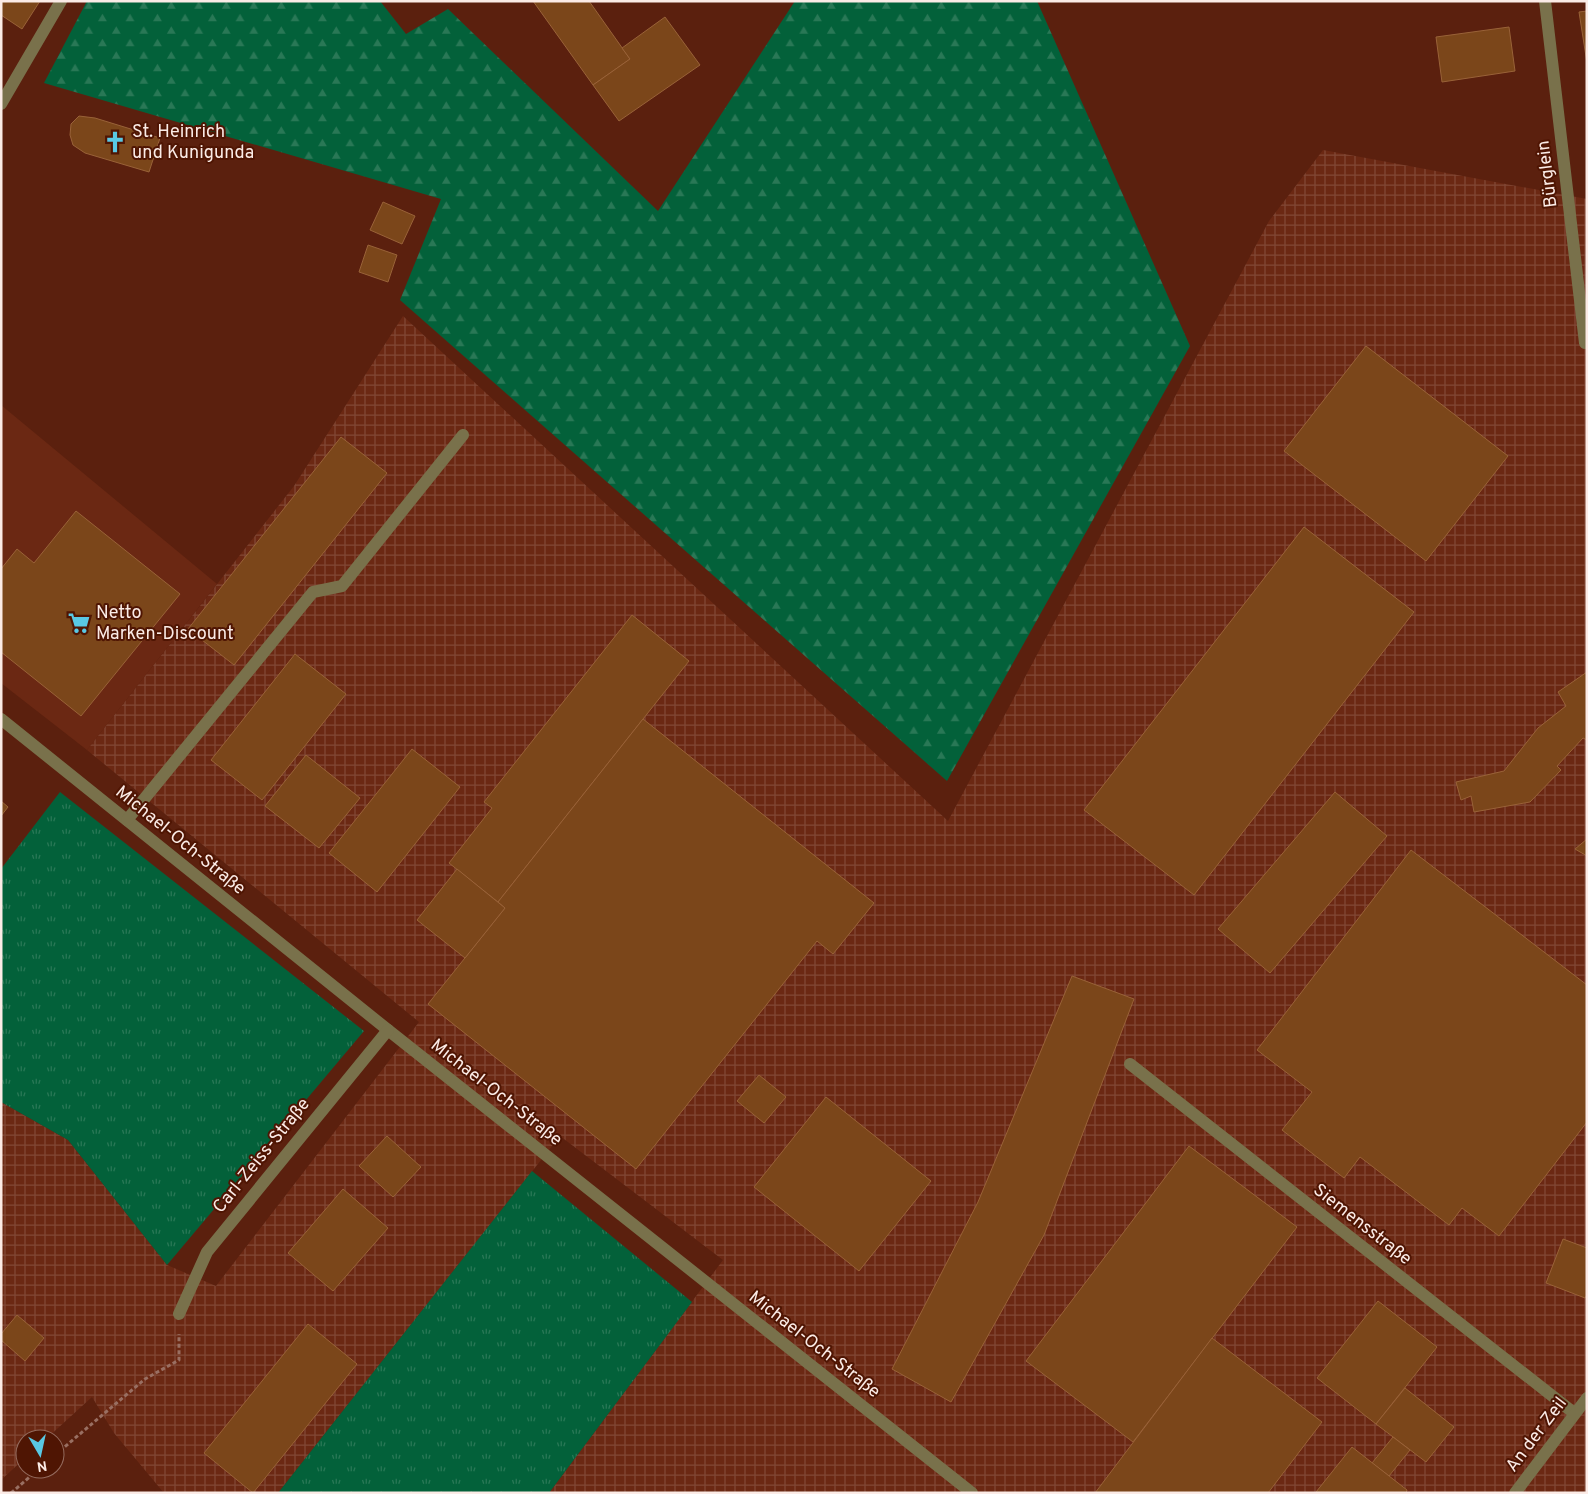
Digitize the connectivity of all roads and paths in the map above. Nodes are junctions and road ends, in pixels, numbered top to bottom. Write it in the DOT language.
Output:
graph roads {
  1 [pos="61,1"];
  2 [pos="1545,1"];
  3 [pos="1,104"];
  4 [pos="1585,343"];
  5 [pos="463,435"];
  6 [pos="1,719"];
  7 [pos="127,820"];
  8 [pos="388,1030"];
  9 [pos="1130,1064"];
  10 [pos="179,1314"];
  11 [pos="1587,1398"];
  12 [pos="1574,1413"];
  13 [pos="65,1447"];
  14 [pos="27,1479"];
  15 [pos="11,1493"];
  16 [pos="972,1493"];
  17 [pos="1515,1493"];
  1 -- 3 [label="street"];
  2 -- 4 [label="street, Bürglein"];
  5 -- 7 [label="street"];
  6 -- 7 [label="street, Michael-Och-Straße"];
  7 -- 8 [label="street, Michael-Och-Straße"];
  8 -- 10 [label="street, Carl-Zeiss-Straße"];
  8 -- 16 [label="street, Michael-Och-Straße"];
  9 -- 12 [label="street, Siemensstraße"];
  10 -- 13 [label="path"];
  11 -- 12 [label="street, An der Zeil"];
  12 -- 17 [label="street, An der Zeil"];
  14 -- 15 [label="path"];
}
